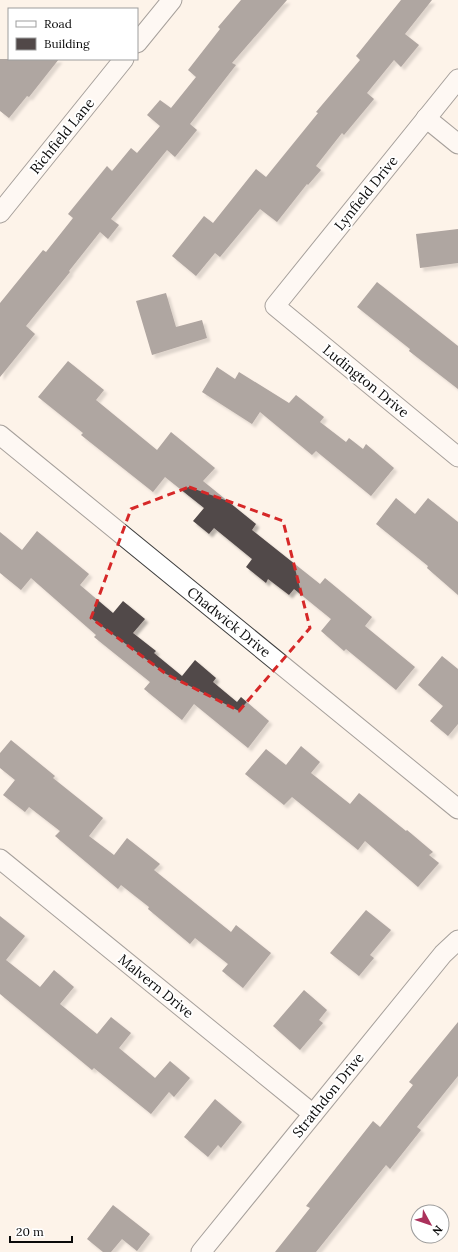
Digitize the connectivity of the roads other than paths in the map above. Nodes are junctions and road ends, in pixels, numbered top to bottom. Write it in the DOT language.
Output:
graph roads {
  1 [pos="172,0"];
  2 [pos="138,42"];
  3 [pos="123,60"];
  4 [pos="458,79"];
  5 [pos="426,118"];
  6 [pos="458,144"];
  7 [pos="0,213"];
  8 [pos="275,306"];
  9 [pos="0,434"];
  10 [pos="458,457"];
  11 [pos="458,809"];
  12 [pos="0,858"];
  13 [pos="458,940"];
  14 [pos="313,1114"];
  15 [pos="201,1252"];
  1 -- 2 [label="street"];
  3 -- 7 [label="street, Richfield Lane"];
  4 -- 5 [label="street, Lynfield Drive"];
  5 -- 6 [label="street"];
  5 -- 8 [label="street, Lynfield Drive"];
  8 -- 10 [label="street, Ludington Drive"];
  9 -- 11 [label="street, Chadwick Drive"];
  12 -- 14 [label="street, Malvern Drive"];
  13 -- 14 [label="street, Strathdon Drive"];
  14 -- 15 [label="street, Strathdon Drive"];
}
